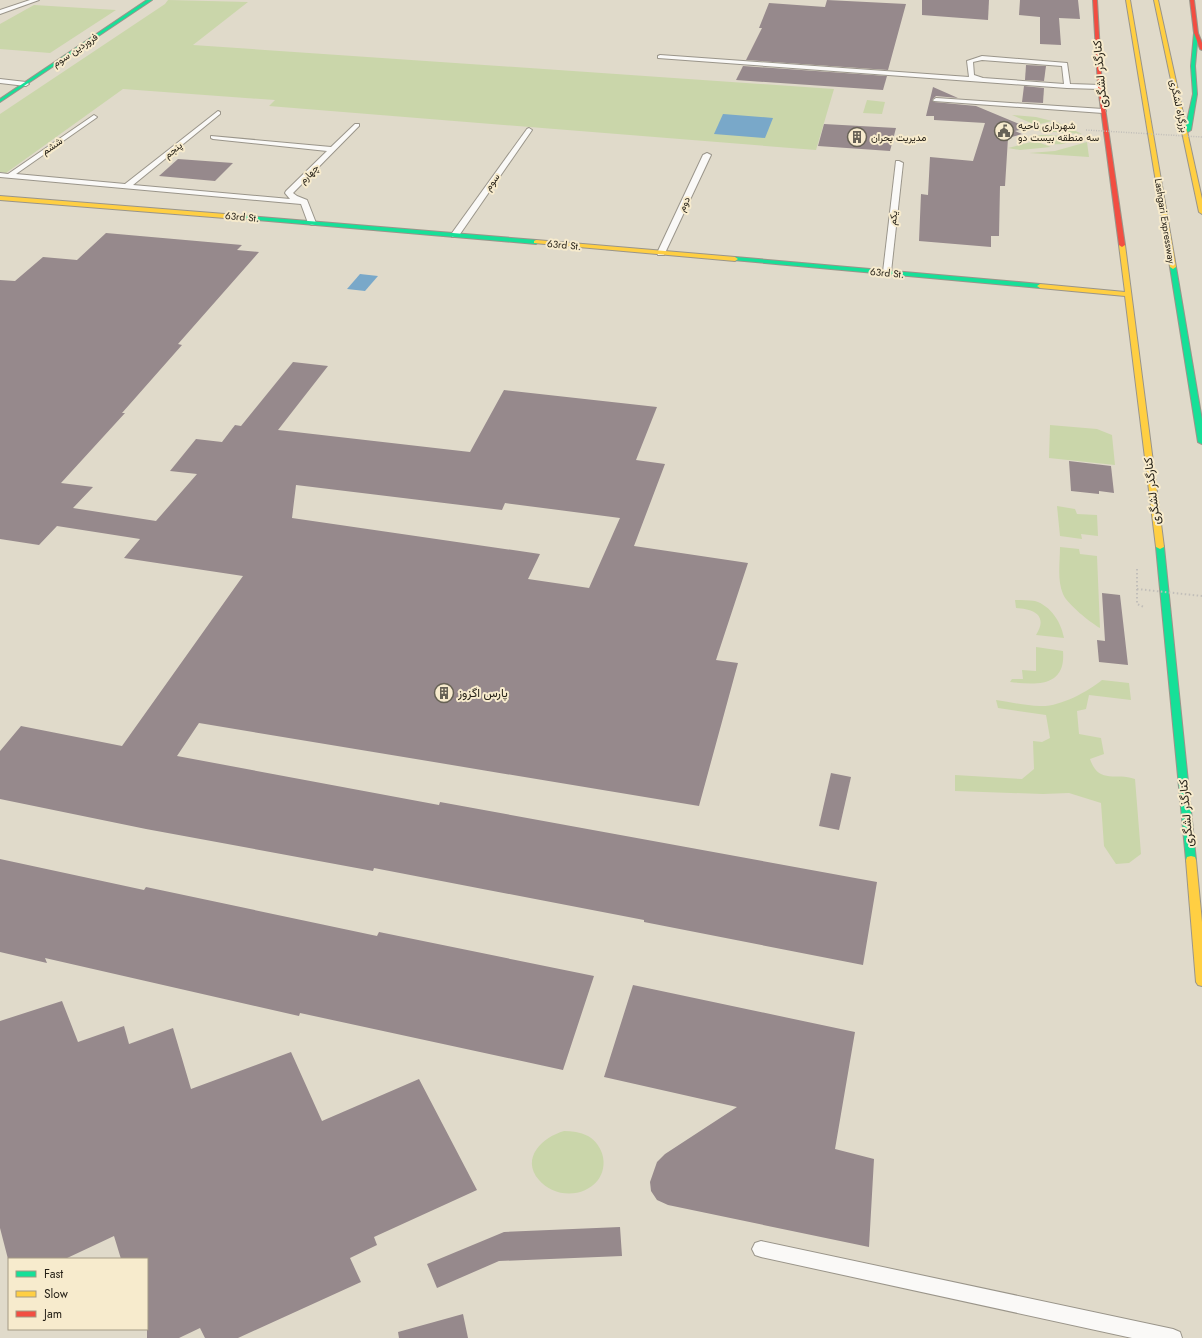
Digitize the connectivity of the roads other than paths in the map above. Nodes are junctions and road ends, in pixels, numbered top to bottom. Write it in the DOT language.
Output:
graph roads {
  1 [pos="36,0"];
  2 [pos="150,0"];
  3 [pos="1094,0"];
  4 [pos="1128,0"];
  5 [pos="1156,0"];
  6 [pos="1192,0"];
  7 [pos="1,12"];
  8 [pos="1196,33"];
  9 [pos="1202,49"];
  10 [pos="660,57"];
  11 [pos="982,80"];
  12 [pos="0,81"];
  13 [pos="26,84"];
  14 [pos="1067,86"];
  15 [pos="1100,87"];
  16 [pos="936,100"];
  17 [pos="0,101"];
  18 [pos="1103,111"];
  19 [pos="218,113"];
  20 [pos="94,117"];
  21 [pos="357,126"];
  22 [pos="529,130"];
  23 [pos="213,138"];
  24 [pos="1186,141"];
  25 [pos="333,150"];
  26 [pos="707,155"];
  27 [pos="899,163"];
  28 [pos="0,175"];
  29 [pos="9,176"];
  30 [pos="128,186"];
  31 [pos="0,198"];
  32 [pos="304,202"];
  33 [pos="260,210"];
  34 [pos="1202,212"];
  35 [pos="312,223"];
  36 [pos="269,230"];
  37 [pos="455,235"];
  38 [pos="661,253"];
  39 [pos="887,272"];
  40 [pos="1128,294"];
  41 [pos="1202,442"];
  42 [pos="1202,982"];
  43 [pos="761,1249"];
  44 [pos="1173,1338"];
  1 -- 7 [label="lane"];
  2 -- 13 [label="main road, فروردین سوم"];
  3 -- 15 [label="main road, کنارگذر لشگری"];
  4 -- 41 [label="main road, Lashgari Expressway"];
  5 -- 24 [label="main road, بزرگراه لشگری"];
  6 -- 8 [label="main road"];
  8 -- 9 [label="main road"];
  8 -- 24 [label="main road"];
  10 -- 11 [label="lane"];
  11 -- 14 [label="lane"];
  11 -- 14 [label="lane"];
  12 -- 13 [label="lane"];
  13 -- 17 [label="main road, فروردین سوم"];
  14 -- 15 [label="lane"];
  15 -- 18 [label="main road, کنارگذر لشگری"];
  16 -- 18 [label="lane"];
  18 -- 40 [label="main road, کنارگذر لشگری"];
  19 -- 30 [label="lane, پنجم"];
  20 -- 29 [label="lane, ششم"];
  21 -- 25 [label="lane, چهارم"];
  22 -- 37 [label="lane, سوم"];
  23 -- 25 [label="lane"];
  24 -- 34 [label="main road, بزرگراه لشگری"];
  25 -- 32 [label="lane, چهارم"];
  26 -- 38 [label="lane, دوم"];
  27 -- 39 [label="lane, یکم"];
  28 -- 29 [label="lane"];
  29 -- 30 [label="lane"];
  30 -- 32 [label="lane"];
  31 -- 35 [label="main road, 63rd St."];
  32 -- 35 [label="lane, چهارم"];
  33 -- 35 [label="main road"];
  35 -- 36 [label="main road"];
  35 -- 37 [label="main road, 63rd St."];
  37 -- 38 [label="main road, 63rd St."];
  38 -- 39 [label="main road, 63rd St."];
  39 -- 40 [label="main road, 63rd St."];
  40 -- 42 [label="main road, کنارگذر لشگری"];
  43 -- 44 [label="lane"];
}
